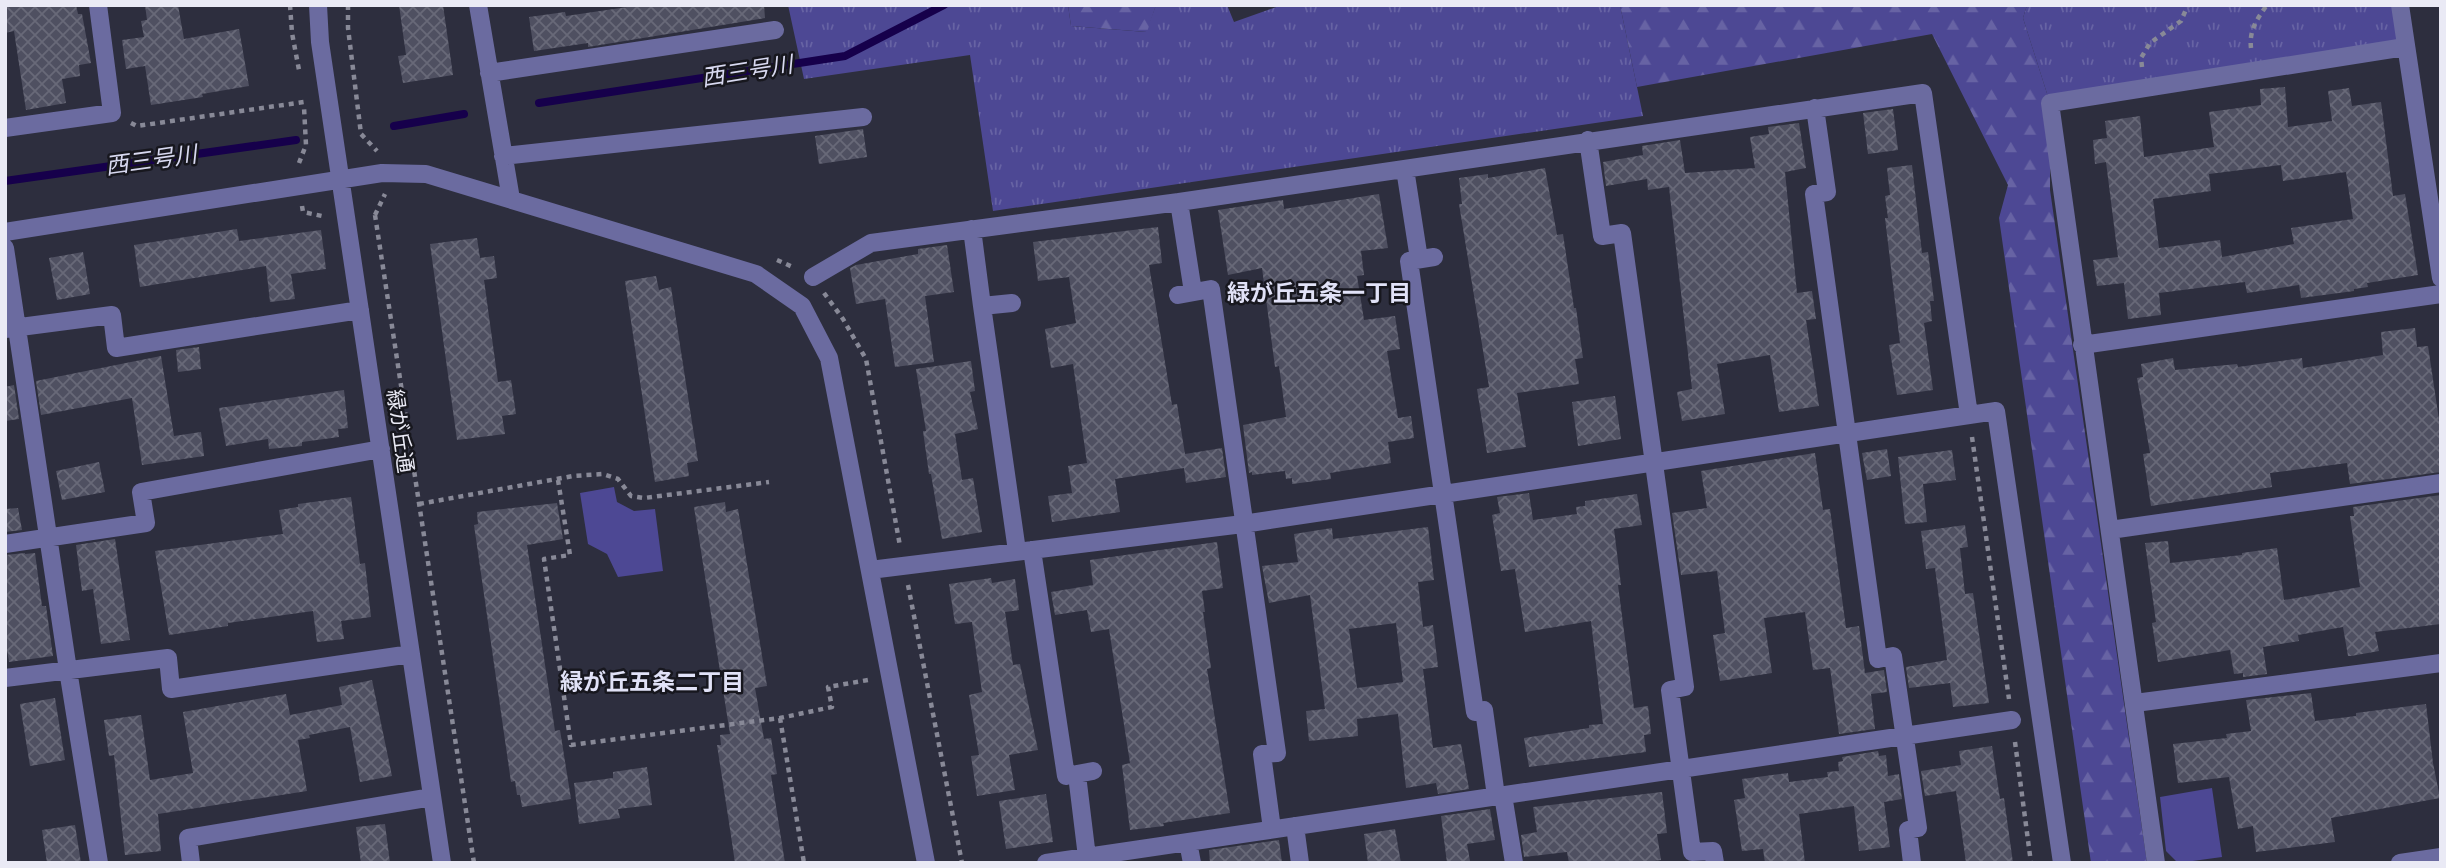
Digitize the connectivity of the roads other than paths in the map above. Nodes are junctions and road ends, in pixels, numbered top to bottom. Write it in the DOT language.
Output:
graph roads {
  1 [pos="98,5"];
  2 [pos="318,5"];
  3 [pos="478,5"];
  4 [pos="2400,5"];
  5 [pos="775,30"];
  6 [pos="2405,47"];
  7 [pos="489,73"];
  8 [pos="1815,108"];
  9 [pos="863,117"];
  10 [pos="5,128"];
  11 [pos="1588,141"];
  12 [pos="503,156"];
  13 [pos="1405,169"];
  14 [pos="341,179"];
  15 [pos="511,199"];
  16 [pos="1179,202"];
  17 [pos="972,229"];
  18 [pos="5,232"];
  19 [pos="5,248"];
  20 [pos="813,276"];
  21 [pos="2441,278"];
  22 [pos="2441,294"];
  23 [pos="1012,303"];
  24 [pos="982,306"];
  25 [pos="360,310"];
  26 [pos="11,328"];
  27 [pos="2082,345"];
  28 [pos="1969,415"];
  29 [pos="1848,433"];
  30 [pos="381,449"];
  31 [pos="1654,462"];
  32 [pos="2441,483"];
  33 [pos="1444,494"];
  34 [pos="1243,524"];
  35 [pos="2110,530"];
  36 [pos="50,537"];
  37 [pos="5,544"];
  38 [pos="1024,550"];
  39 [pos="870,570"];
  40 [pos="411,654"];
  41 [pos="2441,663"];
  42 [pos="68,670"];
  43 [pos="5,678"];
  44 [pos="2135,703"];
  45 [pos="2012,720"];
  46 [pos="1904,735"];
  47 [pos="1681,769"];
  48 [pos="1500,796"];
  49 [pos="432,797"];
  50 [pos="1295,826"];
  51 [pos="1272,829"];
  52 [pos="1188,842"];
  53 [pos="1087,857"];
  54 [pos="2441,857"];
  55 [pos="99,863"];
  56 [pos="191,863"];
  57 [pos="442,863"];
  58 [pos="926,863"];
  59 [pos="1046,863"];
  60 [pos="1192,863"];
  61 [pos="1300,863"];
  62 [pos="1514,863"];
  63 [pos="1715,863"];
  64 [pos="1912,863"];
  65 [pos="2062,863"];
  66 [pos="2156,863"];
  67 [pos="2400,863"];
  1 -- 10 [label="street"];
  2 -- 14 [label="street, 緑が丘通"];
  3 -- 7 [label="street"];
  4 -- 6 [label="street"];
  5 -- 7 [label="street"];
  6 -- 21 [label="street"];
  6 -- 27 [label="street"];
  7 -- 12 [label="street"];
  8 -- 11 [label="street"];
  8 -- 28 [label="street"];
  8 -- 29 [label="street"];
  9 -- 12 [label="street"];
  11 -- 13 [label="street"];
  11 -- 31 [label="street"];
  12 -- 15 [label="street"];
  13 -- 16 [label="street"];
  13 -- 33 [label="street"];
  14 -- 15 [label="street"];
  14 -- 18 [label="street"];
  14 -- 25 [label="street, 緑が丘通"];
  15 -- 39 [label="street"];
  16 -- 17 [label="street"];
  16 -- 34 [label="street"];
  17 -- 20 [label="street"];
  17 -- 24 [label="street"];
  19 -- 26 [label="street"];
  22 -- 27 [label="street"];
  23 -- 24 [label="street"];
  24 -- 38 [label="street"];
  25 -- 26 [label="street"];
  25 -- 30 [label="street, 緑が丘通"];
  26 -- 36 [label="street"];
  27 -- 35 [label="street"];
  28 -- 29 [label="street"];
  28 -- 65 [label="street"];
  29 -- 31 [label="street"];
  29 -- 46 [label="street"];
  30 -- 36 [label="street"];
  30 -- 40 [label="street, 緑が丘通"];
  31 -- 33 [label="street"];
  31 -- 47 [label="street"];
  32 -- 35 [label="street"];
  33 -- 34 [label="street"];
  33 -- 48 [label="street"];
  34 -- 38 [label="street"];
  34 -- 51 [label="street"];
  35 -- 44 [label="street"];
  36 -- 37 [label="street"];
  36 -- 42 [label="street"];
  38 -- 39 [label="street"];
  38 -- 53 [label="street"];
  39 -- 58 [label="street"];
  40 -- 42 [label="street"];
  40 -- 49 [label="street, 緑が丘通"];
  41 -- 44 [label="street"];
  42 -- 43 [label="street"];
  42 -- 55 [label="street"];
  44 -- 66 [label="street"];
  45 -- 46 [label="street"];
  46 -- 47 [label="street"];
  46 -- 64 [label="street"];
  47 -- 48 [label="street"];
  47 -- 63 [label="street"];
  48 -- 50 [label="street"];
  48 -- 62 [label="street"];
  49 -- 56 [label="street"];
  49 -- 57 [label="street, 緑が丘通"];
  50 -- 51 [label="street"];
  50 -- 61 [label="street"];
  51 -- 52 [label="street"];
  52 -- 53 [label="street"];
  52 -- 60 [label="street"];
  53 -- 59 [label="street"];
  54 -- 67 [label="street"];
}
